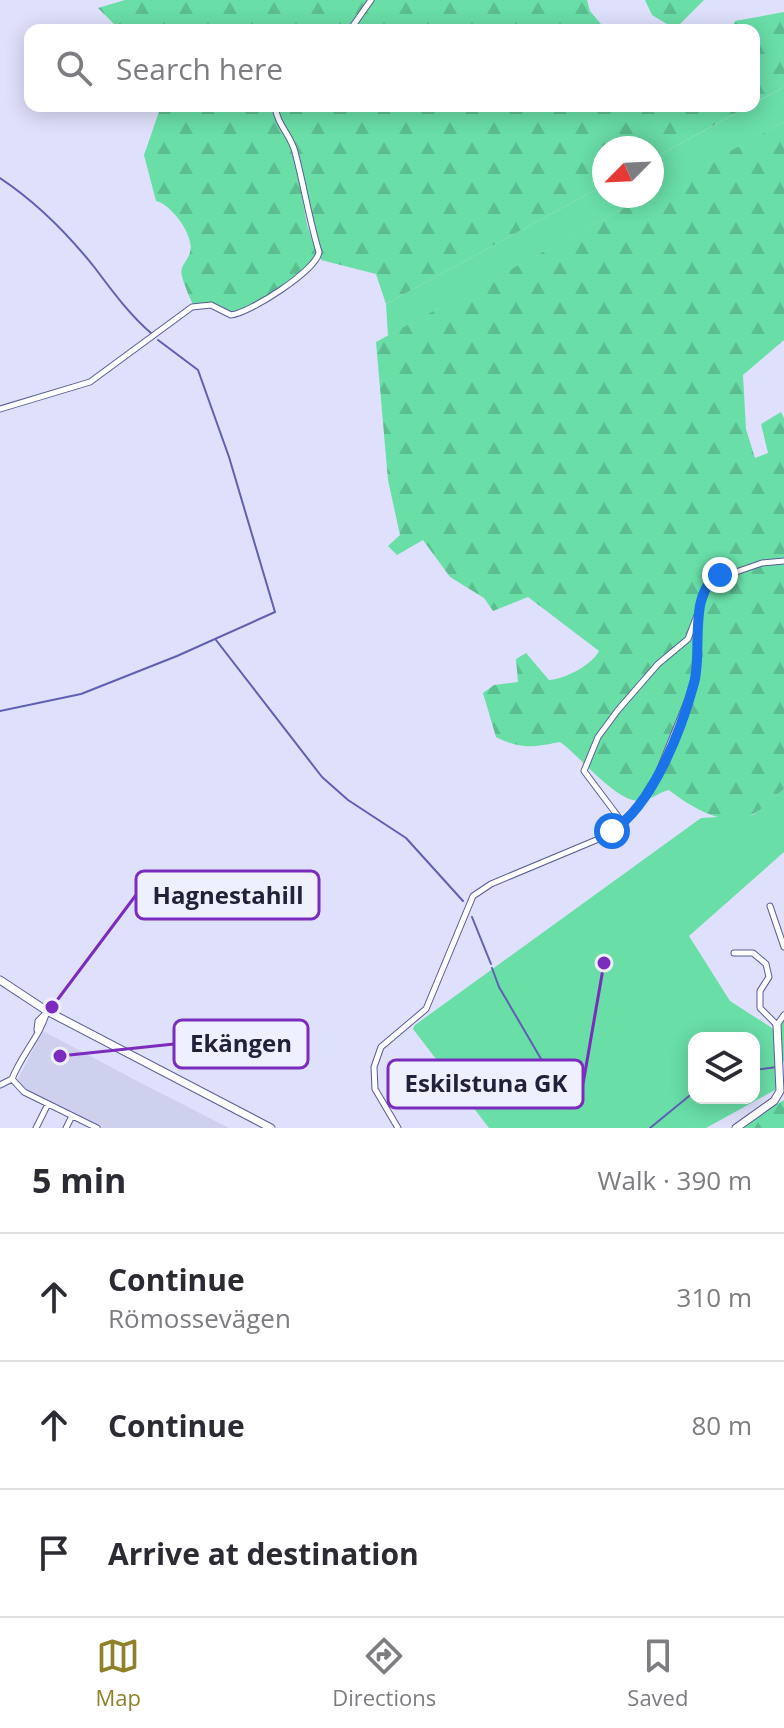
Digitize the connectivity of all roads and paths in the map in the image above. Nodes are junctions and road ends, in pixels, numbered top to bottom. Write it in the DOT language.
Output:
graph roads {
  1 [pos="371,0"];
  2 [pos="354,24"];
  3 [pos="276,112"];
  4 [pos="0,409"];
  5 [pos="784,561"];
  6 [pos="695,626"];
  7 [pos="623,823"];
  8 [pos="770,906"];
  9 [pos="784,947"];
  10 [pos="734,953"];
  11 [pos="0,980"];
  12 [pos="47,1011"];
  13 [pos="784,1015"];
  14 [pos="777,1025"];
  15 [pos="12,1079"];
  16 [pos="1,1084"];
  17 [pos="48,1104"];
  18 [pos="72,1116"];
  19 [pos="36,1128"];
  20 [pos="66,1128"];
  21 [pos="97,1128"];
  22 [pos="271,1128"];
  23 [pos="398,1128"];
  24 [pos="736,1128"];
  1 -- 2 [label="street"];
  3 -- 4 [label="street"];
  5 -- 6 [label="street"];
  6 -- 7 [label="street"];
  6 -- 7 [label="street"];
  7 -- 23 [label="street"];
  8 -- 9 [label="street"];
  10 -- 14 [label="street"];
  11 -- 12 [label="main road"];
  12 -- 15 [label="street"];
  12 -- 22 [label="main road"];
  13 -- 14 [label="street"];
  14 -- 24 [label="main road"];
  15 -- 16 [label="street"];
  15 -- 17 [label="street"];
  17 -- 18 [label="street"];
  17 -- 19 [label="street"];
  18 -- 20 [label="street"];
  18 -- 21 [label="street"];
}
